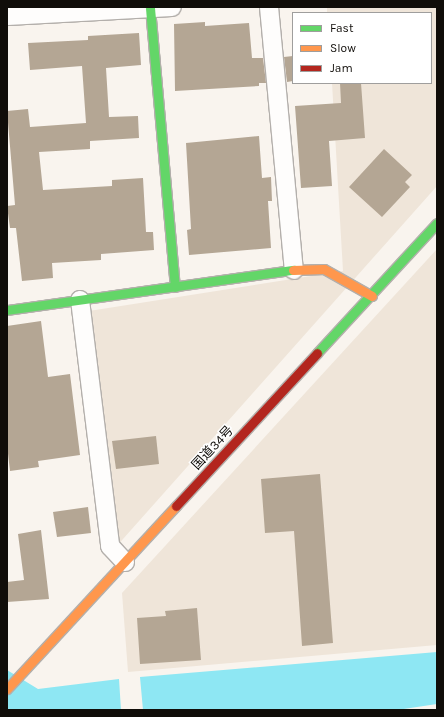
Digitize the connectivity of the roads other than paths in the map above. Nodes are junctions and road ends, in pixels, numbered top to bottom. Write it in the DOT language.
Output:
graph roads {
  1 [pos="172,7"];
  2 [pos="268,7"];
  3 [pos="150,8"];
  4 [pos="7,16"];
  5 [pos="437,223"];
  6 [pos="294,270"];
  7 [pos="175,287"];
  8 [pos="372,296"];
  9 [pos="80,300"];
  10 [pos="7,310"];
  11 [pos="125,562"];
  12 [pos="7,689"];
  1 -- 3 [label="street"];
  2 -- 6 [label="street"];
  3 -- 4 [label="street"];
  3 -- 7 [label="main road"];
  5 -- 8 [label="main road, 国道34号"];
  6 -- 7 [label="main road"];
  6 -- 8 [label="main road"];
  7 -- 9 [label="main road"];
  8 -- 11 [label="main road, 国道34号"];
  9 -- 10 [label="main road"];
  9 -- 11 [label="street"];
  11 -- 12 [label="main road, 国道34号"];
}
